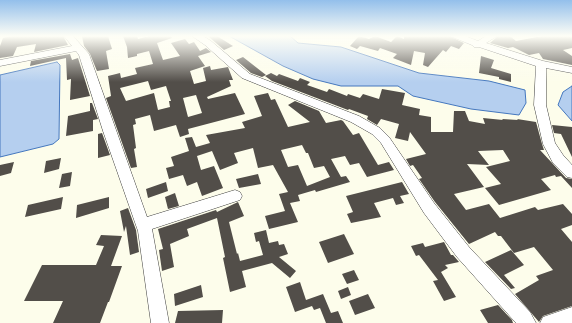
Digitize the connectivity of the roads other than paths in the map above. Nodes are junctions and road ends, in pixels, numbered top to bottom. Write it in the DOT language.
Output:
graph roads {
  1 [pos="61,51"];
  2 [pos="81,51"];
  3 [pos="217,51"];
  4 [pos="497,51"];
  5 [pos="0,62"];
  6 [pos="541,64"];
  7 [pos="572,70"];
  8 [pos="572,173"];
  9 [pos="235,196"];
  10 [pos="142,225"];
  11 [pos="572,316"];
  12 [pos="160,323"];
  13 [pos="527,323"];
  14 [pos="549,323"];
  1 -- 5 [label="street"];
  2 -- 10 [label="street"];
  3 -- 13 [label="street"];
  4 -- 6 [label="street"];
  6 -- 7 [label="street"];
  6 -- 8 [label="street"];
  9 -- 10 [label="street"];
  10 -- 12 [label="street"];
  11 -- 14 [label="street"];
}
